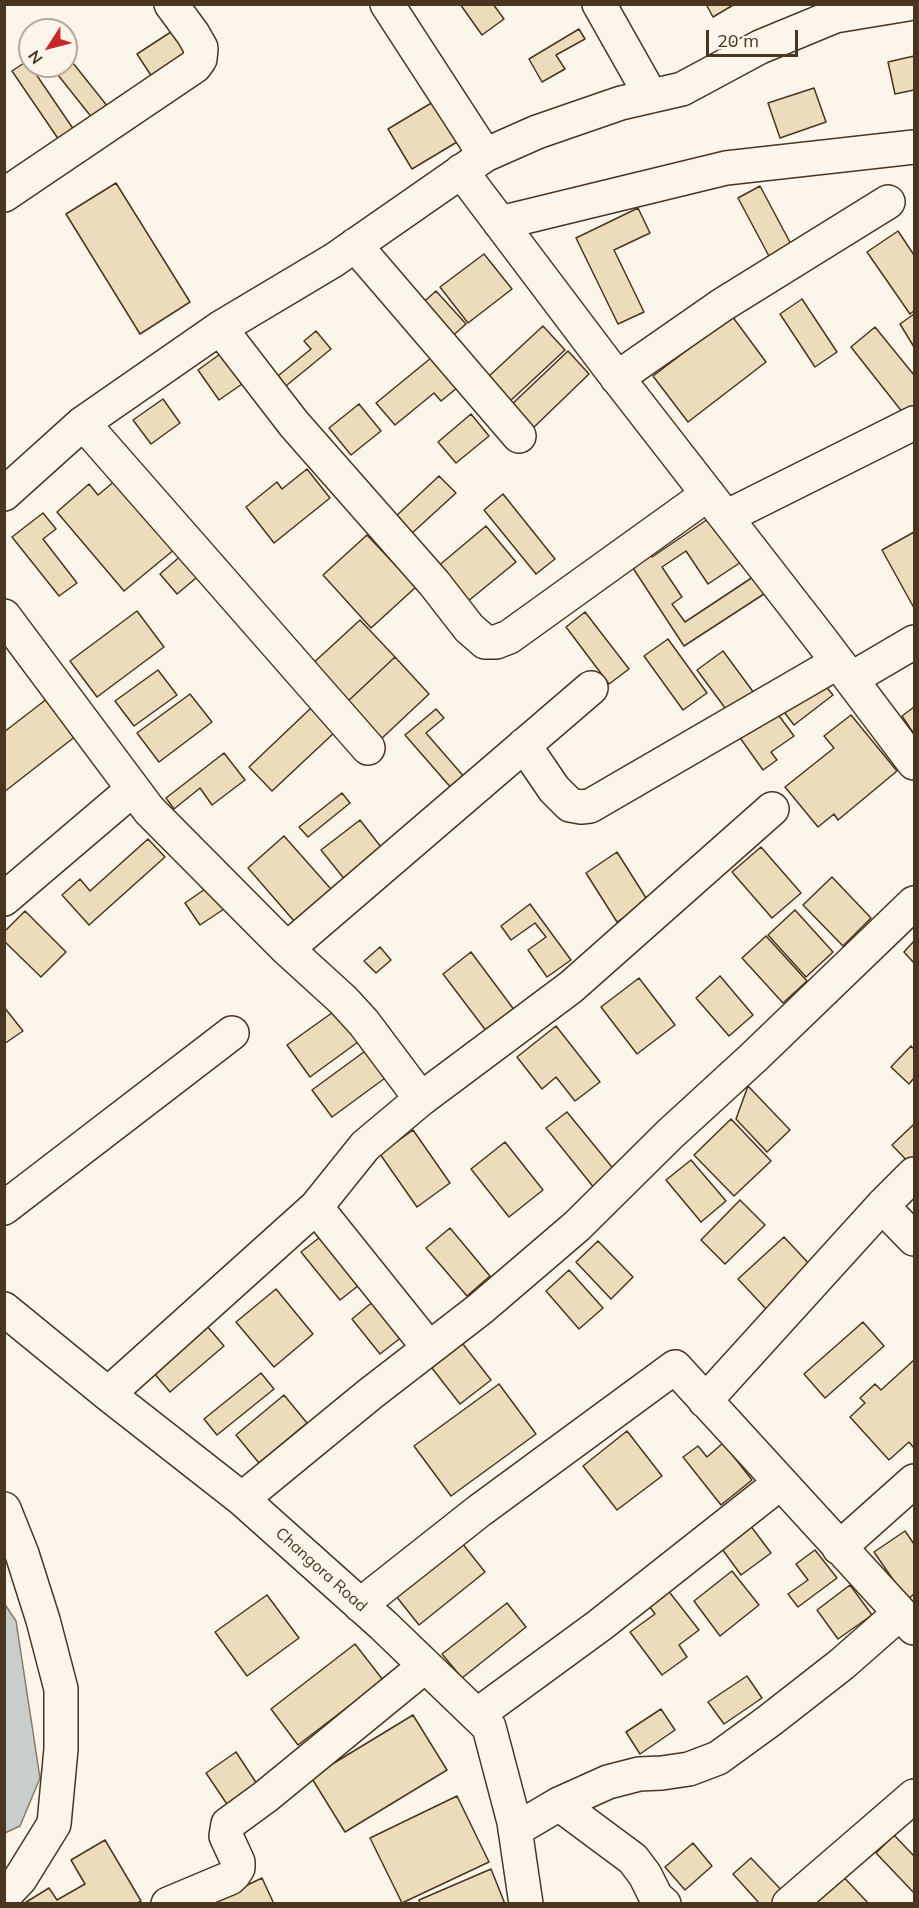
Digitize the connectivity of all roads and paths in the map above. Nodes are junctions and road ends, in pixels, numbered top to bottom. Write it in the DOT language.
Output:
graph roads {
  1 [pos="171,4"];
  2 [pos="387,4"];
  3 [pos="599,4"];
  4 [pos="908,4"];
  5 [pos="651,96"];
  6 [pos="915,147"];
  7 [pos="473,163"];
  8 [pos="4,195"];
  9 [pos="888,202"];
  10 [pos="500,223"];
  11 [pos="355,245"];
  12 [pos="220,328"];
  13 [pos="617,378"];
  14 [pos="83,423"];
  15 [pos="915,423"];
  16 [pos="519,436"];
  17 [pos="4,494"];
  18 [pos="717,506"];
  19 [pos="4,616"];
  20 [pos="915,642"];
  21 [pos="845,670"];
  22 [pos="591,688"];
  23 [pos="524,745"];
  24 [pos="368,747"];
  25 [pos="915,763"];
  26 [pos="132,790"];
  27 [pos="772,809"];
  28 [pos="4,899"];
  29 [pos="915,903"];
  30 [pos="287,949"];
  31 [pos="232,1033"];
  32 [pos="421,1100"];
  33 [pos="915,1174"];
  34 [pos="882,1206"];
  35 [pos="316,1207"];
  36 [pos="4,1208"];
  37 [pos="915,1239"];
  38 [pos="4,1309"];
  39 [pos="429,1348"];
  40 [pos="108,1394"];
  41 [pos="705,1401"];
  42 [pos="915,1480"];
  43 [pos="780,1483"];
  44 [pos="242,1499"];
  45 [pos="4,1509"];
  46 [pos="839,1548"];
  47 [pos="360,1605"];
  48 [pos="908,1621"];
  49 [pos="425,1666"];
  50 [pos="477,1715"];
  51 [pos="915,1796"];
  52 [pos="559,1804"];
  53 [pos="515,1830"];
  54 [pos="4,1896"];
  55 [pos="168,1904"];
  56 [pos="526,1904"];
  57 [pos="664,1904"];
  58 [pos="789,1904"];
  1 -- 8 [label="street"];
  2 -- 7 [label="street"];
  3 -- 5 [label="street"];
  4 -- 5 [label="street"];
  5 -- 7 [label="street"];
  6 -- 10 [label="street"];
  7 -- 10 [label="street"];
  7 -- 11 [label="street"];
  9 -- 13 [label="street"];
  10 -- 13 [label="street"];
  11 -- 12 [label="street"];
  11 -- 16 [label="street"];
  12 -- 14 [label="street"];
  12 -- 18 [label="street"];
  13 -- 18 [label="street"];
  14 -- 17 [label="street"];
  14 -- 24 [label="street"];
  15 -- 18 [label="street"];
  18 -- 21 [label="street"];
  19 -- 26 [label="street"];
  20 -- 21 [label="street"];
  21 -- 23 [label="street"];
  21 -- 25 [label="street"];
  22 -- 23 [label="street"];
  23 -- 30 [label="street"];
  26 -- 28 [label="street"];
  26 -- 30 [label="street"];
  27 -- 32 [label="street"];
  29 -- 39 [label="street"];
  30 -- 32 [label="street"];
  31 -- 36 [label="street"];
  32 -- 35 [label="street"];
  33 -- 34 [label="street"];
  34 -- 37 [label="street"];
  34 -- 41 [label="street"];
  35 -- 39 [label="street"];
  35 -- 40 [label="street"];
  38 -- 40 [label="street, Changora Road"];
  39 -- 44 [label="street"];
  40 -- 44 [label="street, Changora Road"];
  41 -- 43 [label="street"];
  41 -- 47 [label="street"];
  42 -- 46 [label="street"];
  43 -- 46 [label="street"];
  43 -- 50 [label="street"];
  44 -- 47 [label="street, Changora Road"];
  45 -- 54 [label="street"];
  46 -- 48 [label="street"];
  47 -- 49 [label="street, Changora Road"];
  48 -- 52 [label="street"];
  49 -- 50 [label="street, Changora Road"];
  49 -- 55 [label="street"];
  50 -- 53 [label="street, Changora Road"];
  51 -- 58 [label="street"];
  52 -- 53 [label="street"];
  52 -- 57 [label="street"];
  53 -- 56 [label="street, Changora Road"];
}
